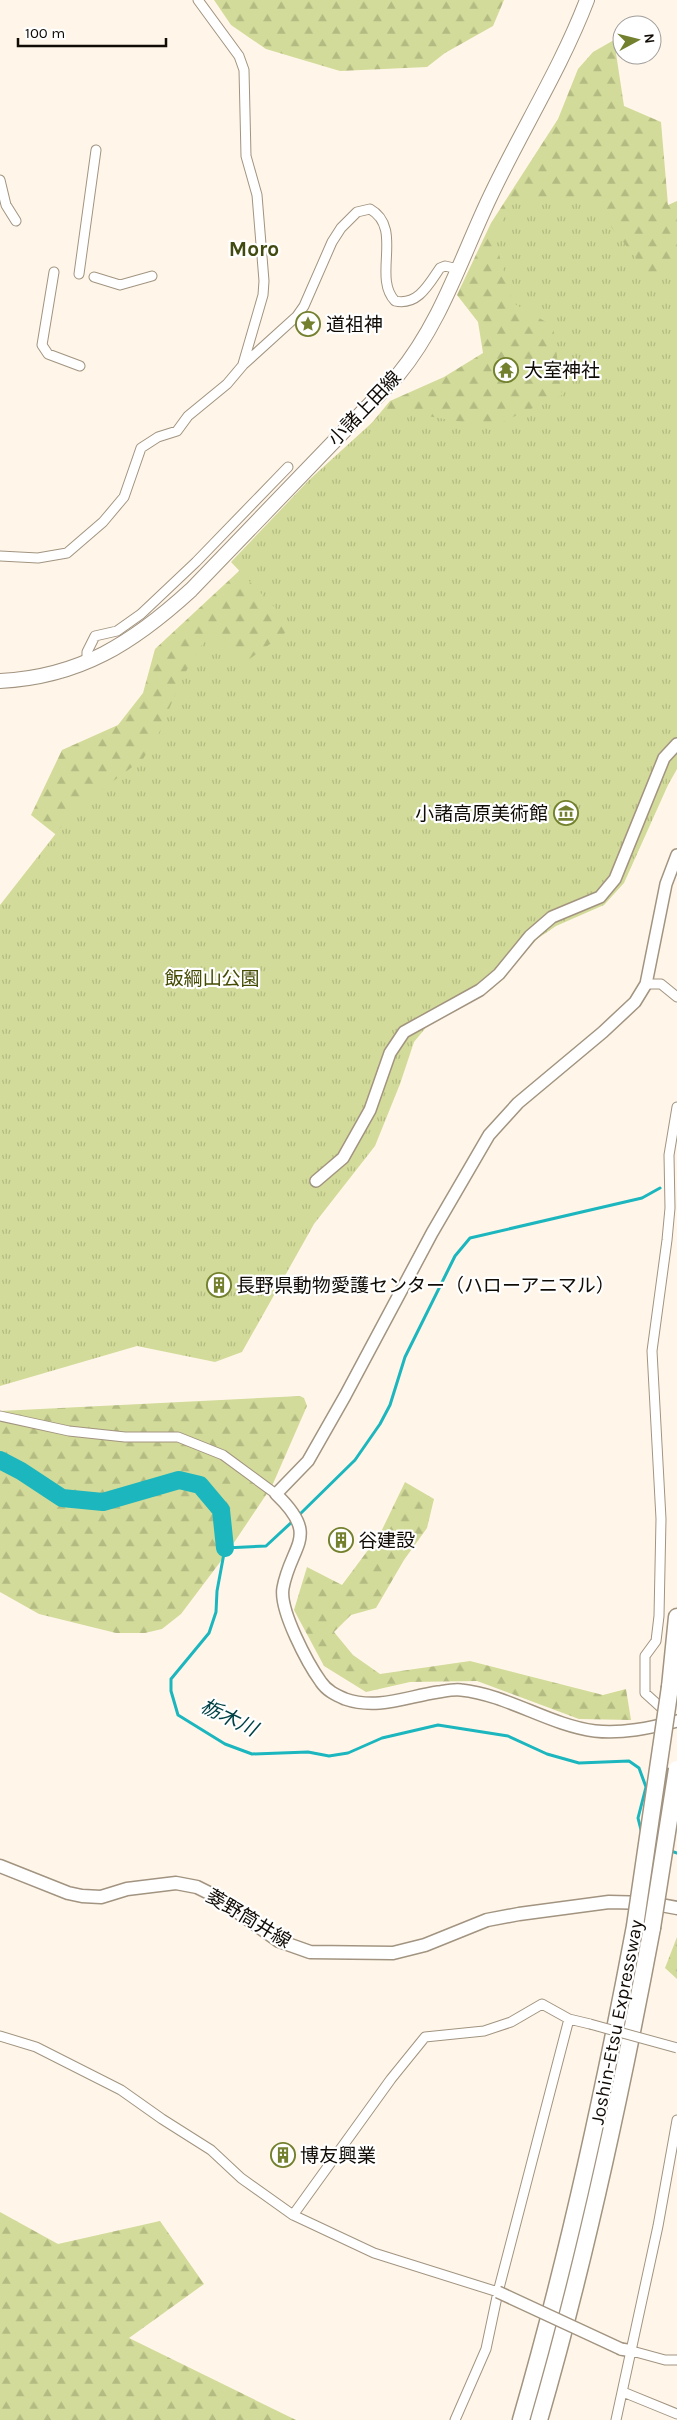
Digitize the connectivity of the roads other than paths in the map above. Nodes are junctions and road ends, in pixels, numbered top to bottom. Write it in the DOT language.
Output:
graph roads {
  1 [pos="198,0"];
  2 [pos="587,0"];
  3 [pos="96,150"];
  4 [pos="0,180"];
  5 [pos="16,221"];
  6 [pos="458,269"];
  7 [pos="54,272"];
  8 [pos="79,274"];
  9 [pos="152,276"];
  10 [pos="94,277"];
  11 [pos="243,365"];
  12 [pos="80,366"];
  13 [pos="288,467"];
  14 [pos="0,556"];
  15 [pos="87,663"];
  16 [pos="0,681"];
  17 [pos="677,744"];
  18 [pos="677,856"];
  19 [pos="646,984"];
  20 [pos="677,997"];
  21 [pos="677,1107"];
  22 [pos="673,1179"];
  23 [pos="316,1181"];
  24 [pos="0,1416"];
  25 [pos="276,1494"];
  26 [pos="677,1617"];
  27 [pos="677,1721"];
  28 [pos="677,1769"];
  29 [pos="0,1866"];
  30 [pos="677,1908"];
  31 [pos="569,2019"];
  32 [pos="0,2036"];
  33 [pos="677,2048"];
  34 [pos="677,2120"];
  35 [pos="293,2215"];
  36 [pos="498,2292"];
  37 [pos="627,2350"];
  38 [pos="677,2360"];
  39 [pos="623,2392"];
  40 [pos="677,2414"];
  41 [pos="455,2420"];
  42 [pos="521,2420"];
  43 [pos="539,2420"];
  44 [pos="616,2420"];
  1 -- 11 [label="street"];
  2 -- 6 [label="main road, 小諸上田線"];
  3 -- 8 [label="street"];
  4 -- 5 [label="street"];
  6 -- 11 [label="street"];
  6 -- 15 [label="main road, 小諸上田線"];
  7 -- 12 [label="street"];
  9 -- 10 [label="street"];
  11 -- 14 [label="street"];
  13 -- 15 [label="street"];
  15 -- 16 [label="main road, 小諸上田線"];
  17 -- 23 [label="street"];
  18 -- 19 [label="street"];
  19 -- 20 [label="street"];
  19 -- 25 [label="street"];
  21 -- 22 [label="street"];
  22 -- 27 [label="street"];
  24 -- 25 [label="street"];
  25 -- 27 [label="street"];
  26 -- 42 [label="highway, Joshin-Etsu Expressway, bridge"];
  28 -- 43 [label="highway, Joshin-Etsu Expressway, bridge"];
  29 -- 30 [label="main road, 菱野筒井線"];
  31 -- 33 [label="street, bridge"];
  31 -- 35 [label="street"];
  31 -- 36 [label="street"];
  32 -- 35 [label="street"];
  34 -- 37 [label="street"];
  35 -- 36 [label="street"];
  36 -- 37 [label="street, bridge"];
  36 -- 41 [label="street"];
  37 -- 38 [label="street"];
  37 -- 39 [label="street"];
  39 -- 40 [label="street"];
  39 -- 44 [label="street"];
}
